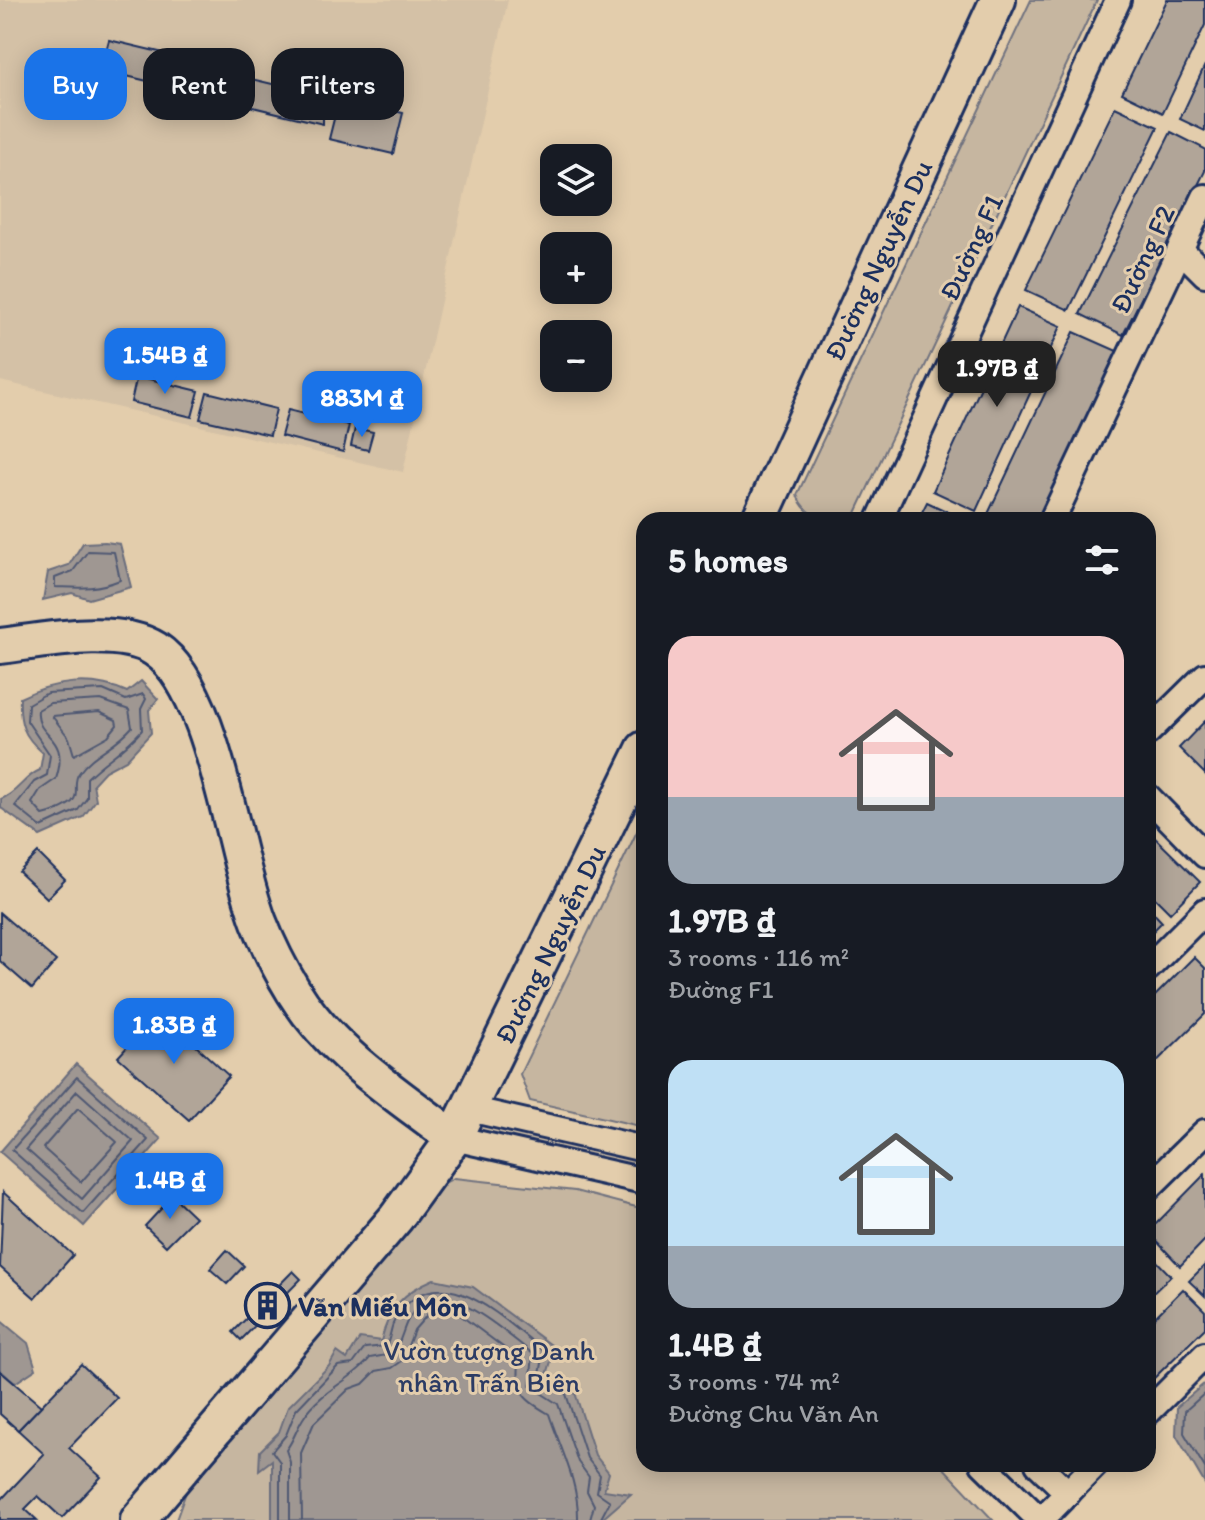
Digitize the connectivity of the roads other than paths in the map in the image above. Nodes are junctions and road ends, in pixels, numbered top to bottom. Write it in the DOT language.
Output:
graph roads {
  1 [pos="998,0"];
  2 [pos="1118,0"];
  3 [pos="1205,197"];
  4 [pos="1180,249"];
  5 [pos="1205,274"];
  6 [pos="764,512"];
  7 [pos="883,512"];
  8 [pos="1056,512"];
  9 [pos="0,646"];
  10 [pos="1205,676"];
  11 [pos="1156,724"];
  12 [pos="636,765"];
  13 [pos="1156,805"];
  14 [pos="1205,855"];
  15 [pos="1205,911"];
  16 [pos="1156,960"];
  17 [pos="461,1124"];
  18 [pos="1205,1132"];
  19 [pos="636,1148"];
  20 [pos="636,1179"];
  21 [pos="1156,1180"];
  22 [pos="1205,1355"];
  23 [pos="1156,1404"];
  24 [pos="991,1472"];
  25 [pos="1046,1472"];
  26 [pos="1088,1472"];
  27 [pos="1068,1493"];
  28 [pos="138,1520"];
  29 [pos="1040,1520"];
  1 -- 6 [label="main road, Đường Nguyễn Du"];
  2 -- 7 [label="street, Đường F1"];
  3 -- 4 [label="street, Đường F2"];
  4 -- 5 [label="street"];
  4 -- 8 [label="street, Đường F2"];
  9 -- 17 [label="main road"];
  10 -- 11 [label="street"];
  12 -- 17 [label="main road, Đường Nguyễn Du"];
  13 -- 14 [label="street"];
  15 -- 16 [label="street"];
  17 -- 19 [label="street"];
  17 -- 20 [label="street"];
  17 -- 28 [label="main road, Đường Nguyễn Du"];
  18 -- 21 [label="street"];
  22 -- 23 [label="street"];
  24 -- 29 [label="street"];
  25 -- 27 [label="street"];
  26 -- 27 [label="street"];
  27 -- 29 [label="street"];
}
